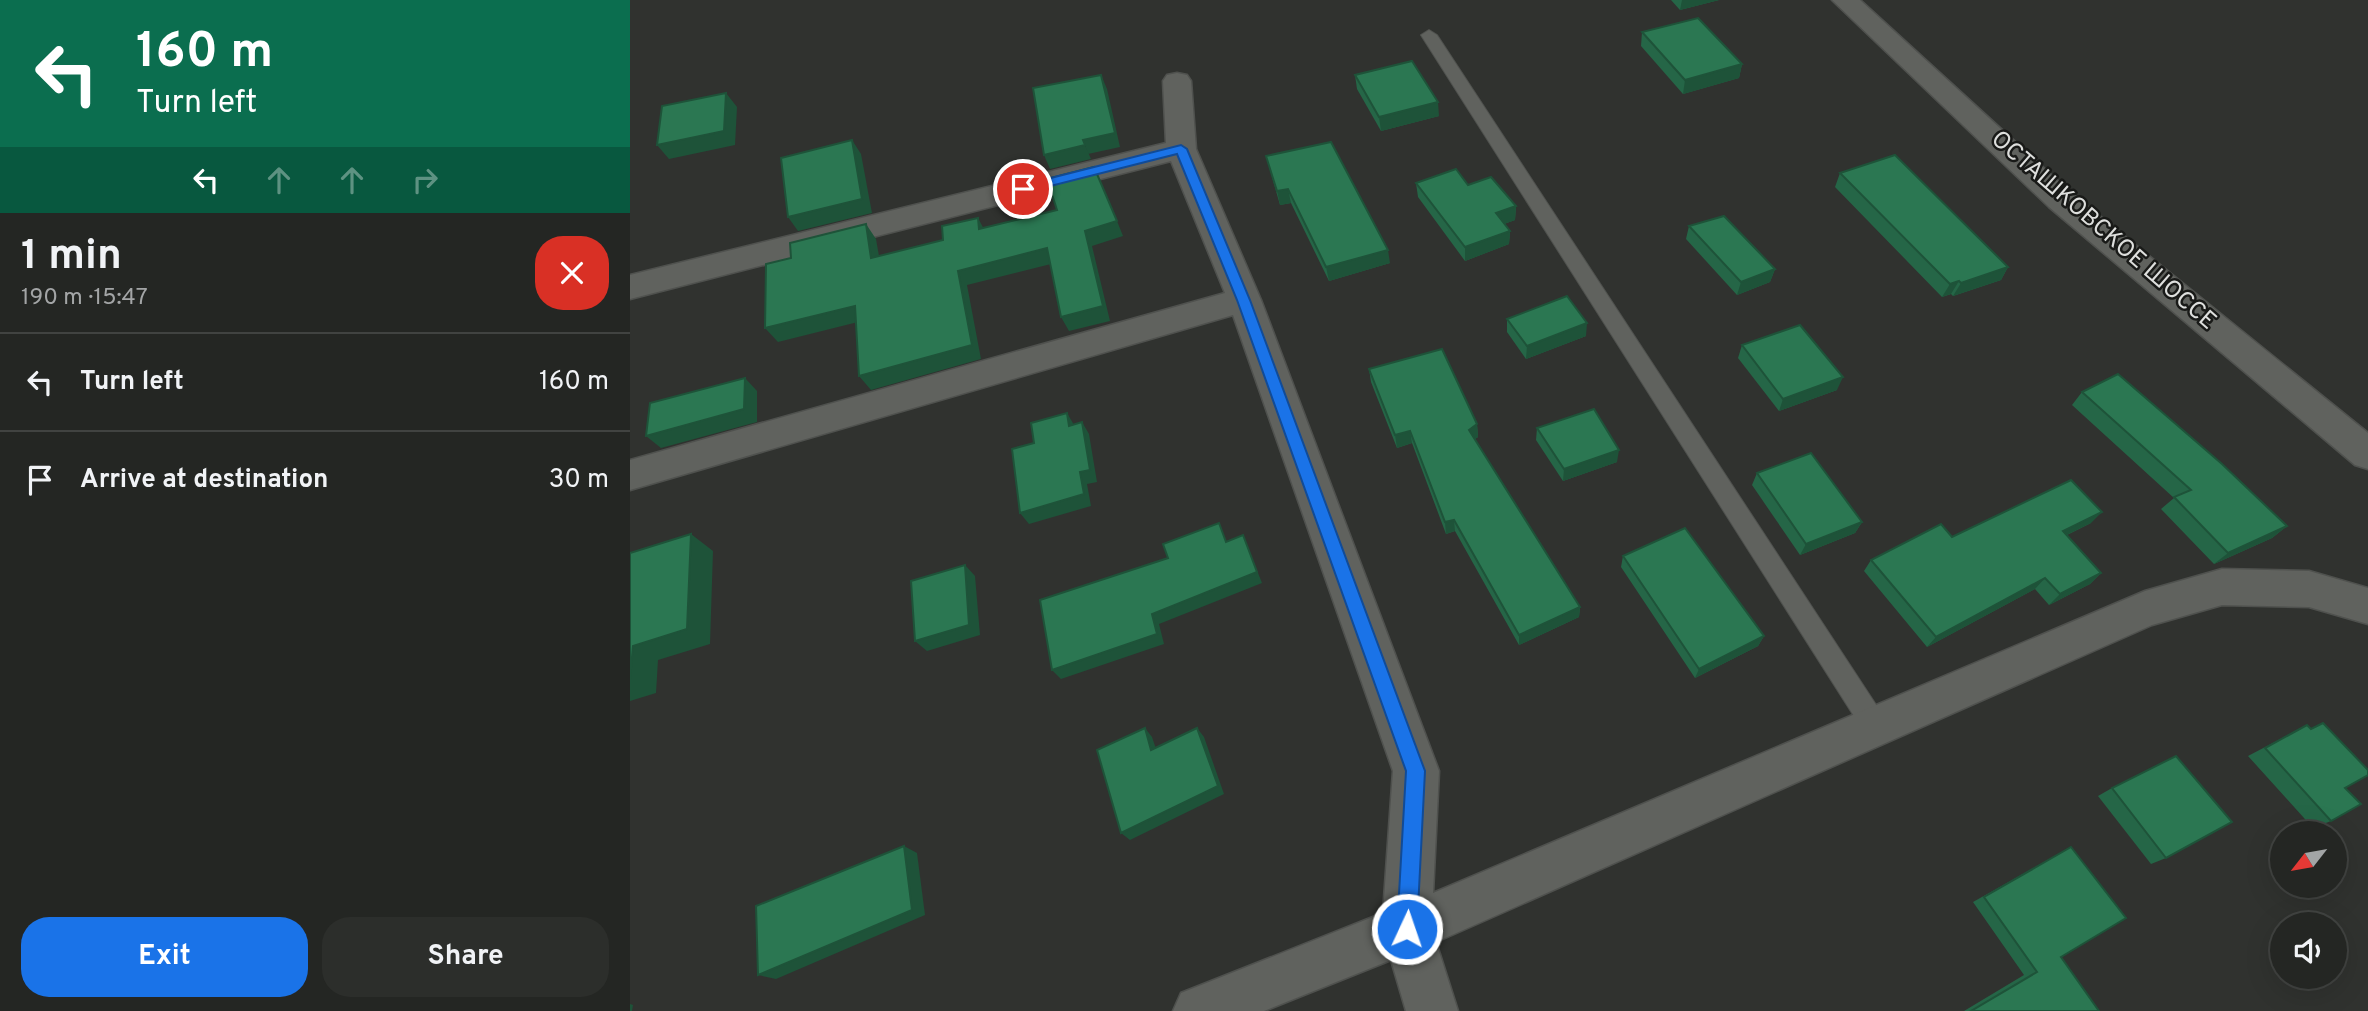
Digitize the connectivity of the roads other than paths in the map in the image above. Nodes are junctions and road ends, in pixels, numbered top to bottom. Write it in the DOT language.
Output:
graph roads {
  1 [pos="1845,0"];
  2 [pos="1429,36"];
  3 [pos="1177,81"];
  4 [pos="1181,149"];
  5 [pos="630,287"];
  6 [pos="1244,300"];
  7 [pos="2368,454"];
  8 [pos="630,475"];
  9 [pos="2368,606"];
  10 [pos="1875,726"];
  11 [pos="1407,929"];
  12 [pos="1199,1011"];
  13 [pos="1432,1011"];
  1 -- 7 [label="street, ОСТАШКОВСКОЕ ШОССЕ"];
  2 -- 10 [label="lane"];
  3 -- 4 [label="street"];
  4 -- 5 [label="street"];
  4 -- 6 [label="street"];
  6 -- 8 [label="street"];
  6 -- 11 [label="street"];
  9 -- 10 [label="street"];
  10 -- 11 [label="street"];
  11 -- 12 [label="street"];
  11 -- 13 [label="street"];
}
